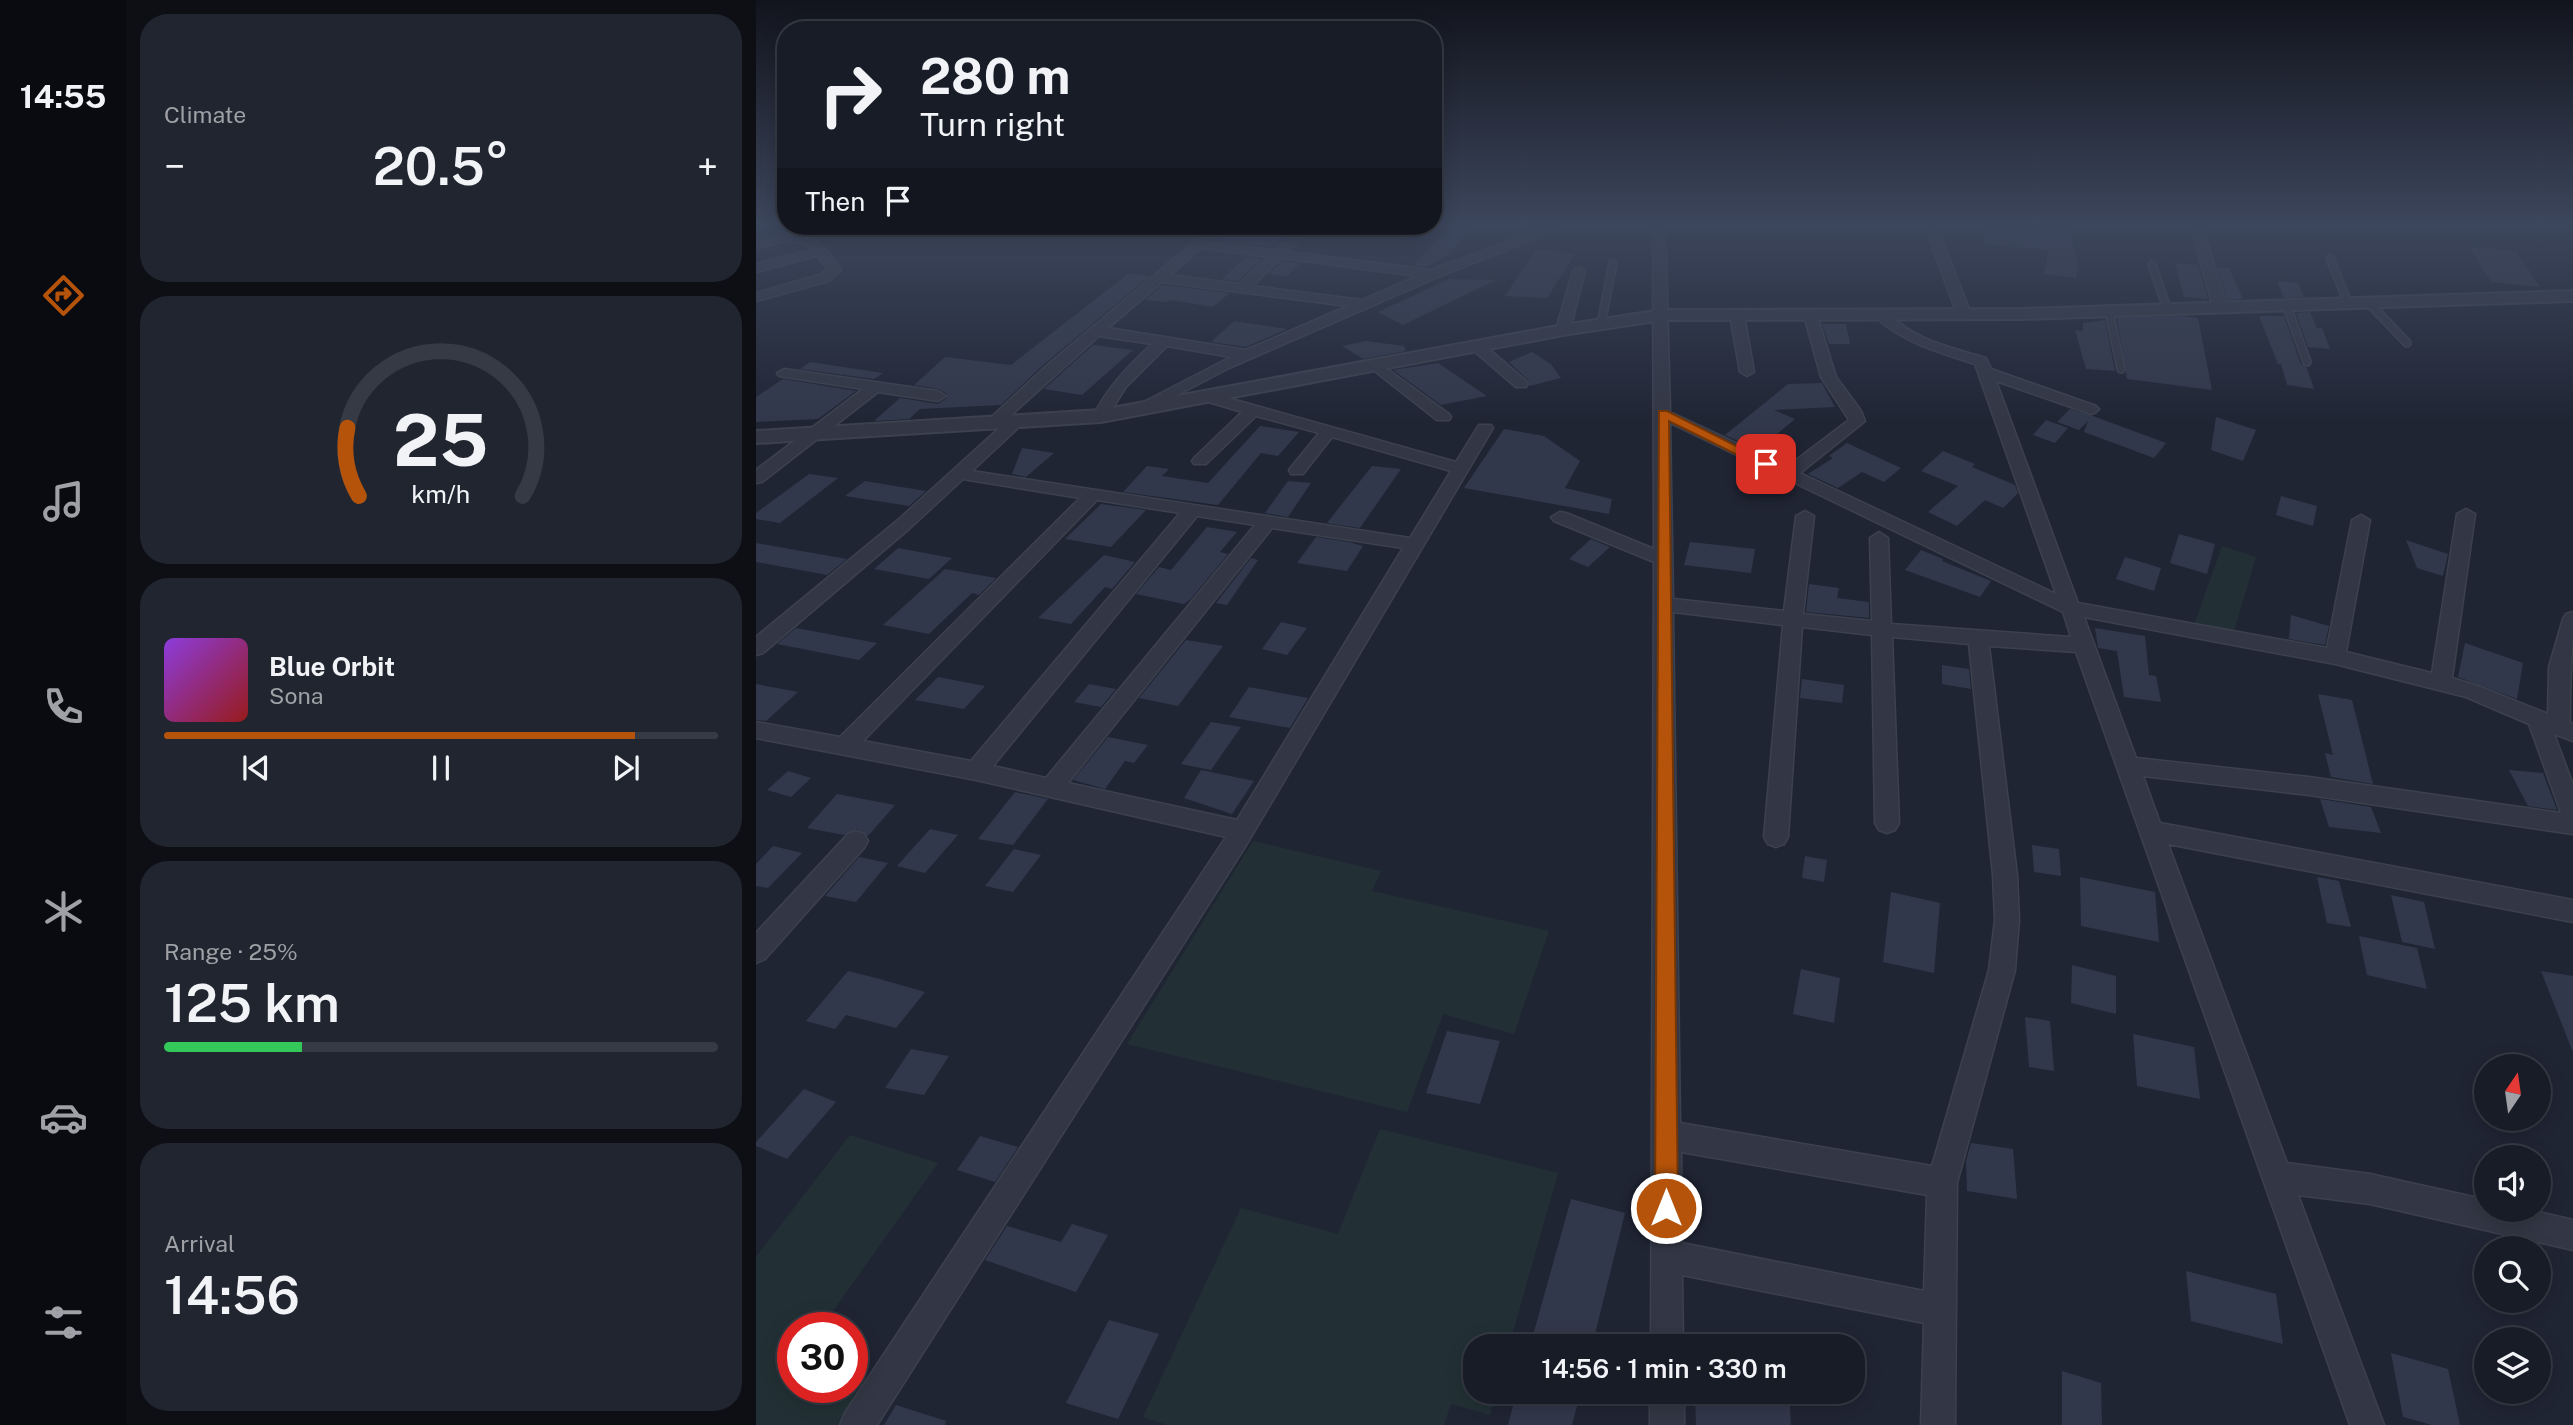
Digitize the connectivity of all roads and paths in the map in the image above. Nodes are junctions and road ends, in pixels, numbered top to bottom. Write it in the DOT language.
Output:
graph roads {
  1 [pos="784,288"];
  2 [pos="1147,288"];
  3 [pos="1255,288"];
  4 [pos="1400,288"];
  5 [pos="1574,288"];
  6 [pos="1608,288"];
  7 [pos="1661,288"];
  8 [pos="1955,288"];
  9 [pos="2160,288"];
  10 [pos="2215,288"];
  11 [pos="2342,288"];
  12 [pos="2573,296"];
  13 [pos="756,297"];
  14 [pos="2368,302"];
  15 [pos="2348,303"];
  16 [pos="1365,304"];
  17 [pos="2286,304"];
  18 [pos="2220,306"];
  19 [pos="2167,308"];
  20 [pos="2109,310"];
  21 [pos="1880,314"];
  22 [pos="1964,314"];
  23 [pos="1662,315"];
  24 [pos="1737,315"];
  25 [pos="1811,315"];
  26 [pos="1601,324"];
  27 [pos="1563,330"];
  28 [pos="1097,331"];
  29 [pos="1163,342"];
  30 [pos="2407,343"];
  31 [pos="1477,346"];
  32 [pos="1248,355"];
  33 [pos="2306,362"];
  34 [pos="1376,365"];
  35 [pos="2121,369"];
  36 [pos="1747,372"];
  37 [pos="1985,372"];
  38 [pos="784,373"];
  39 [pos="1521,384"];
  40 [pos="876,387"];
  41 [pos="938,396"];
  42 [pos="1207,397"];
  43 [pos="1143,408"];
  44 [pos="2091,409"];
  45 [pos="1253,410"];
  46 [pos="1663,414"];
  47 [pos="1101,416"];
  48 [pos="1443,417"];
  49 [pos="1014,423"];
  50 [pos="992,424"];
  51 [pos="1485,428"];
  52 [pos="1328,432"];
  53 [pos="811,434"];
  54 [pos="756,437"];
  55 [pos="1200,461"];
  56 [pos="1460,468"];
  57 [pos="1297,470"];
  58 [pos="961,474"];
  59 [pos="1787,475"];
  60 [pos="756,478"];
  61 [pos="1093,494"];
  62 [pos="1193,509"];
  63 [pos="2466,514"];
  64 [pos="1805,516"];
  65 [pos="1560,517"];
  66 [pos="2361,520"];
  67 [pos="1268,521"];
  68 [pos="1880,538"];
  69 [pos="1414,544"];
  70 [pos="1663,559"];
  71 [pos="1664,604"];
  72 [pos="2070,608"];
  73 [pos="1793,618"];
  74 [pos="2573,619"];
  75 [pos="1882,630"];
  76 [pos="1978,639"];
  77 [pos="2084,645"];
  78 [pos="756,648"];
  79 [pos="2335,657"];
  80 [pos="2441,682"];
  81 [pos="2537,717"];
  82 [pos="756,730"];
  83 [pos="2566,730"];
  84 [pos="844,747"];
  85 [pos="2128,766"];
  86 [pos="976,771"];
  87 [pos="1051,788"];
  88 [pos="2573,815"];
  89 [pos="1887,823"];
  90 [pos="2573,824"];
  91 [pos="1242,831"];
  92 [pos="2151,831"];
  93 [pos="1776,837"];
  94 [pos="856,841"];
  95 [pos="2573,911"];
  96 [pos="756,951"];
  97 [pos="1666,1135"];
  98 [pos="2277,1177"];
  99 [pos="1942,1183"];
  100 [pos="2573,1235"];
  101 [pos="1667,1256"];
  102 [pos="1939,1310"];
  103 [pos="1667,1334"];
  104 [pos="1667,1404"];
  105 [pos="857,1425"];
  106 [pos="1667,1425"];
  107 [pos="1938,1425"];
  108 [pos="2367,1425"];
  1 -- 13 [label="street"];
  2 -- 28 [label="street"];
  3 -- 16 [label="street"];
  4 -- 16 [label="street"];
  5 -- 27 [label="street"];
  6 -- 26 [label="lane"];
  7 -- 23 [label="street"];
  8 -- 22 [label="street"];
  9 -- 19 [label="lane"];
  10 -- 18 [label="street"];
  11 -- 15 [label="lane"];
  12 -- 14 [label="street"];
  14 -- 15 [label="street"];
  14 -- 30 [label="lane"];
  15 -- 17 [label="street"];
  16 -- 32 [label="street"];
  17 -- 18 [label="street"];
  17 -- 33 [label="lane"];
  18 -- 19 [label="street"];
  19 -- 20 [label="street"];
  20 -- 22 [label="street"];
  20 -- 35 [label="lane"];
  21 -- 22 [label="street"];
  21 -- 25 [label="street"];
  21 -- 37 [label="street"];
  23 -- 24 [label="street"];
  23 -- 26 [label="street"];
  23 -- 46 [label="street"];
  24 -- 25 [label="street"];
  24 -- 36 [label="street"];
  25 -- 59 [label="street"];
  26 -- 27 [label="street"];
  27 -- 31 [label="street"];
  28 -- 29 [label="street"];
  28 -- 50 [label="street"];
  29 -- 32 [label="street"];
  29 -- 47 [label="street"];
  31 -- 34 [label="street"];
  31 -- 39 [label="street"];
  32 -- 43 [label="street"];
  34 -- 42 [label="street"];
  34 -- 48 [label="street"];
  37 -- 44 [label="street"];
  37 -- 72 [label="street"];
  38 -- 40 [label="street"];
  40 -- 41 [label="street"];
  40 -- 53 [label="street"];
  42 -- 43 [label="street"];
  42 -- 45 [label="street"];
  43 -- 47 [label="street"];
  45 -- 52 [label="street"];
  45 -- 55 [label="street"];
  46 -- 59 [label="street"];
  46 -- 70 [label="street"];
  47 -- 49 [label="street"];
  49 -- 50 [label="street"];
  49 -- 58 [label="street"];
  50 -- 53 [label="street"];
  51 -- 56 [label="street"];
  52 -- 56 [label="street"];
  52 -- 57 [label="street"];
  53 -- 54 [label="street"];
  53 -- 60 [label="street"];
  56 -- 69 [label="street"];
  58 -- 61 [label="street"];
  58 -- 78 [label="street"];
  59 -- 72 [label="street"];
  61 -- 62 [label="street"];
  61 -- 84 [label="street"];
  62 -- 67 [label="street"];
  62 -- 86 [label="street"];
  63 -- 80 [label="street"];
  64 -- 73 [label="street"];
  65 -- 70 [label="street"];
  66 -- 79 [label="street"];
  67 -- 69 [label="street"];
  67 -- 87 [label="street"];
  68 -- 75 [label="street"];
  69 -- 91 [label="street"];
  70 -- 71 [label="street"];
  71 -- 73 [label="street"];
  71 -- 97 [label="street"];
  72 -- 77 [label="street"];
  72 -- 79 [label="street"];
  73 -- 75 [label="street"];
  73 -- 93 [label="street"];
  74 -- 83 [label="street"];
  75 -- 76 [label="street"];
  75 -- 89 [label="street"];
  76 -- 77 [label="street"];
  76 -- 99 [label="street"];
  77 -- 85 [label="street"];
  79 -- 80 [label="street"];
  80 -- 81 [label="street"];
  81 -- 83 [label="street"];
  81 -- 88 [label="street"];
  82 -- 84 [label="street"];
  84 -- 86 [label="street"];
  85 -- 90 [label="street"];
  85 -- 92 [label="street"];
  86 -- 87 [label="street"];
  87 -- 91 [label="street"];
  91 -- 105 [label="street"];
  92 -- 95 [label="street"];
  92 -- 98 [label="street"];
  94 -- 96 [label="street"];
  97 -- 99 [label="street"];
  97 -- 101 [label="street"];
  98 -- 100 [label="street"];
  98 -- 108 [label="street"];
  99 -- 102 [label="street"];
  101 -- 102 [label="street"];
  101 -- 103 [label="street"];
  102 -- 107 [label="street"];
  104 -- 106 [label="street"];
}
